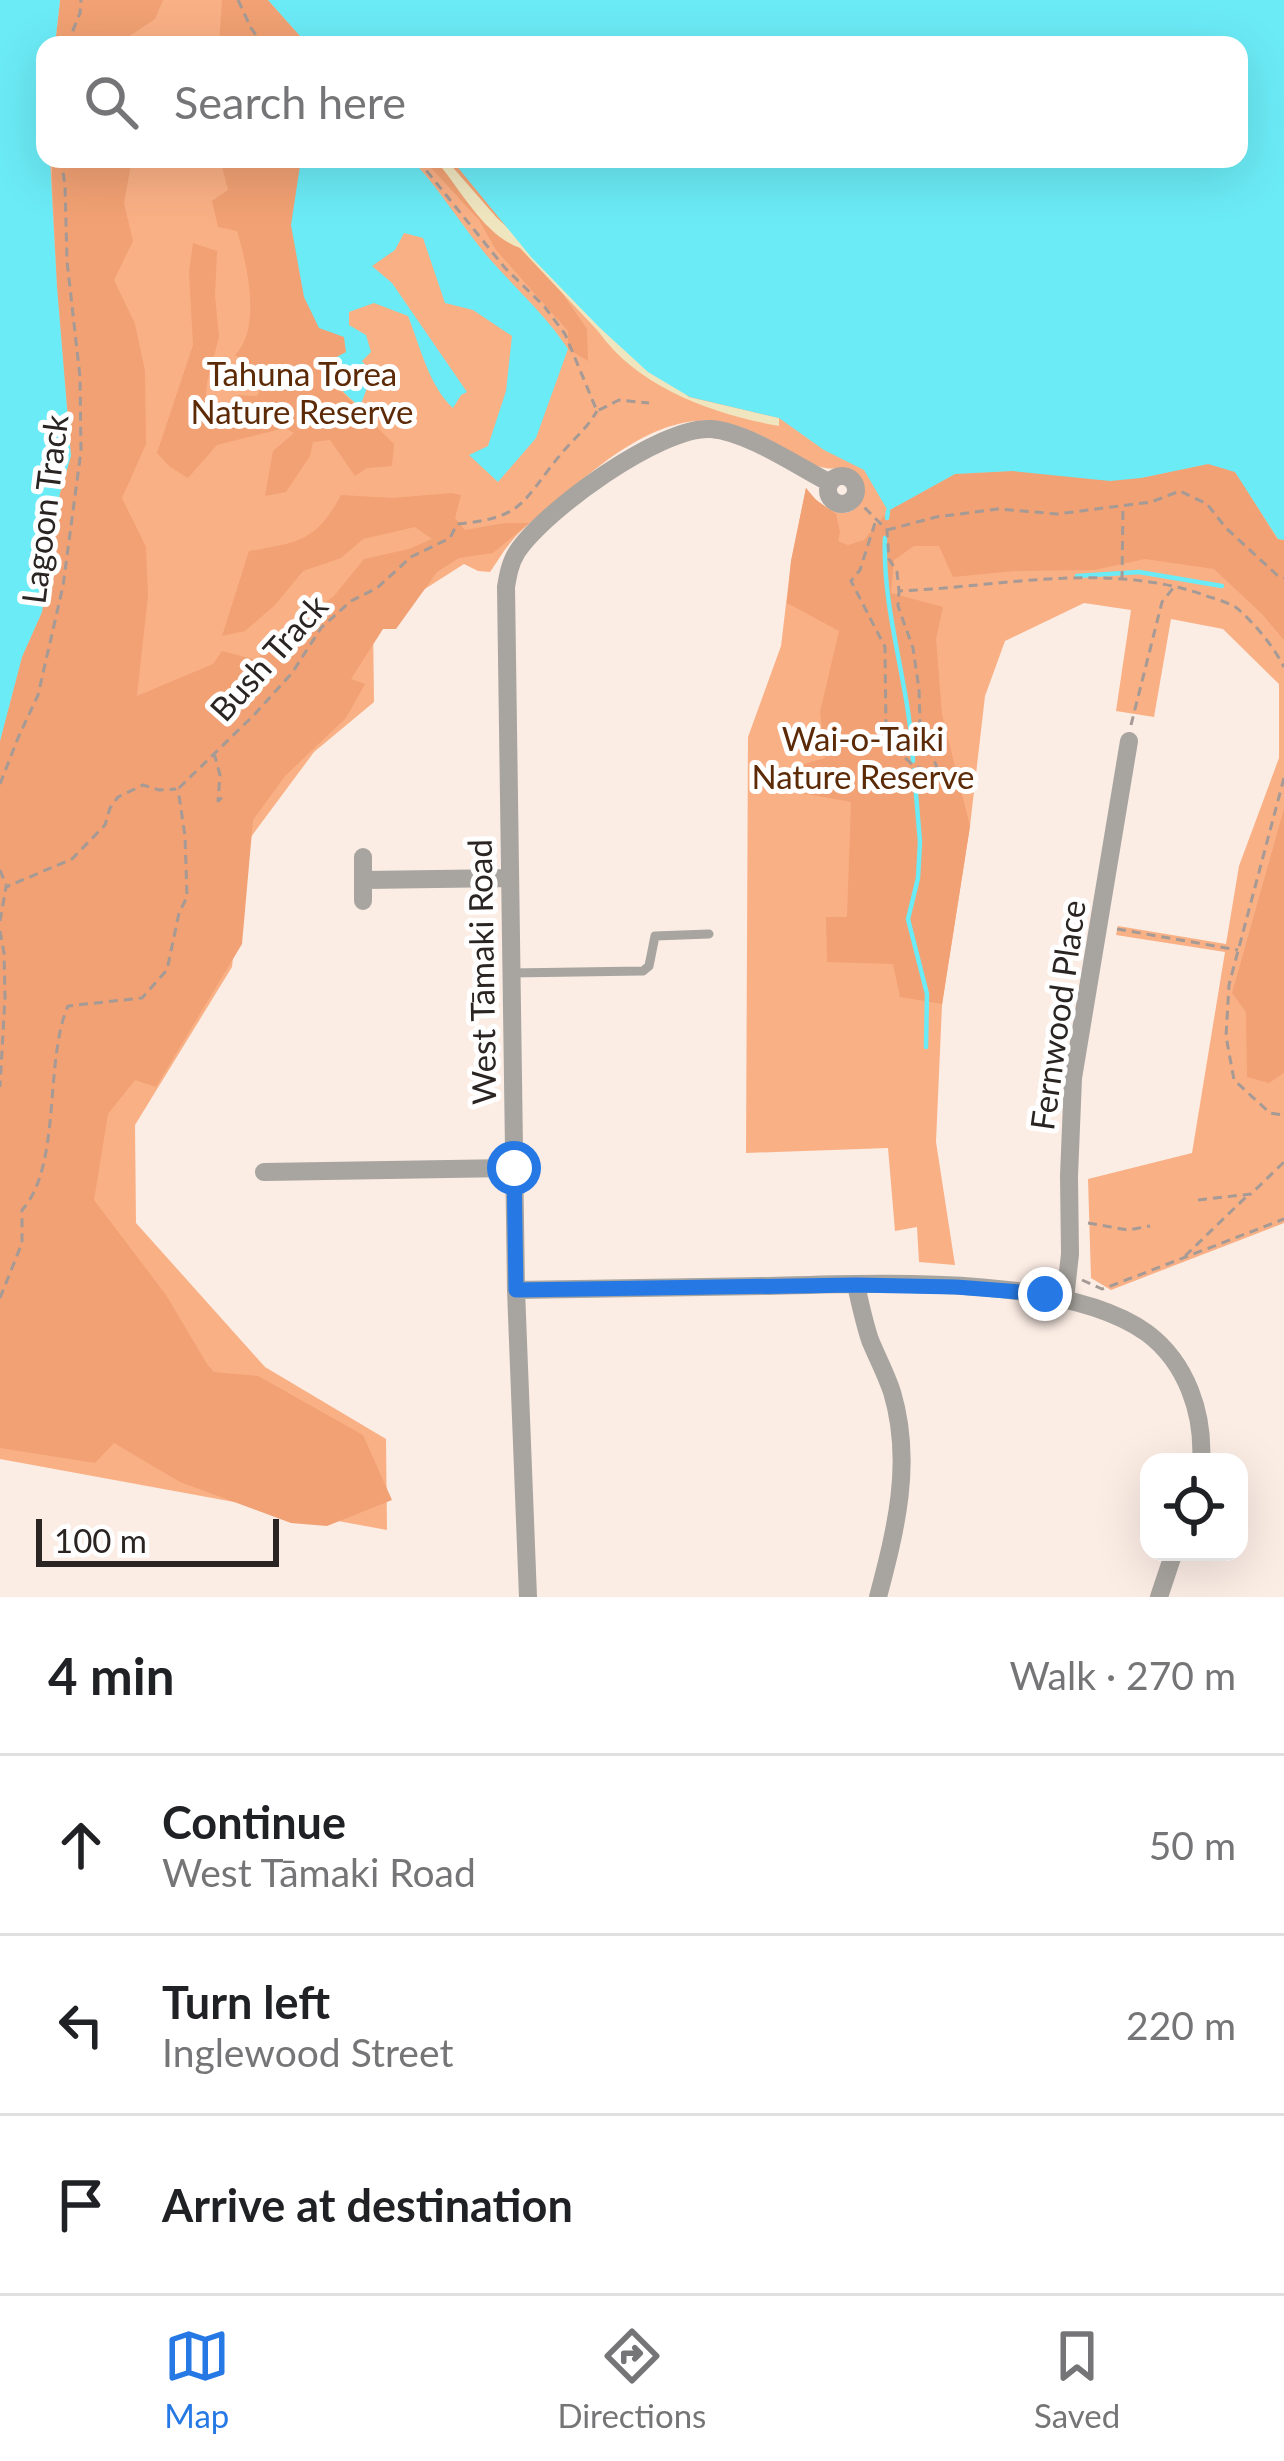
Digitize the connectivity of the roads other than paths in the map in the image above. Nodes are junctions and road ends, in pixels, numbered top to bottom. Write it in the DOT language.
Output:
graph roads {
  1 [pos="854,497"];
  2 [pos="1129,740"];
  3 [pos="363,857"];
  4 [pos="509,878"];
  5 [pos="364,880"];
  6 [pos="363,901"];
  7 [pos="709,934"];
  8 [pos="511,973"];
  9 [pos="514,1168"];
  10 [pos="265,1172"];
  11 [pos="856,1285"];
  12 [pos="516,1290"];
  13 [pos="1065,1299"];
  14 [pos="1201,1453"];
  15 [pos="1171,1561"];
  16 [pos="528,1597"];
  17 [pos="878,1597"];
  18 [pos="1159,1597"];
  1 -- 4 [label="street, West Tāmaki Road"];
  2 -- 13 [label="street, Fernwood Place"];
  3 -- 5 [label="street"];
  4 -- 5 [label="street"];
  4 -- 8 [label="street, West Tāmaki Road"];
  5 -- 6 [label="street"];
  7 -- 8 [label="lane"];
  8 -- 9 [label="street, West Tāmaki Road"];
  9 -- 10 [label="street"];
  9 -- 12 [label="street, West Tāmaki Road"];
  11 -- 12 [label="street"];
  11 -- 13 [label="street"];
  11 -- 17 [label="street"];
  12 -- 16 [label="street, West Tāmaki Road"];
  13 -- 14 [label="street"];
  15 -- 18 [label="street"];
}
